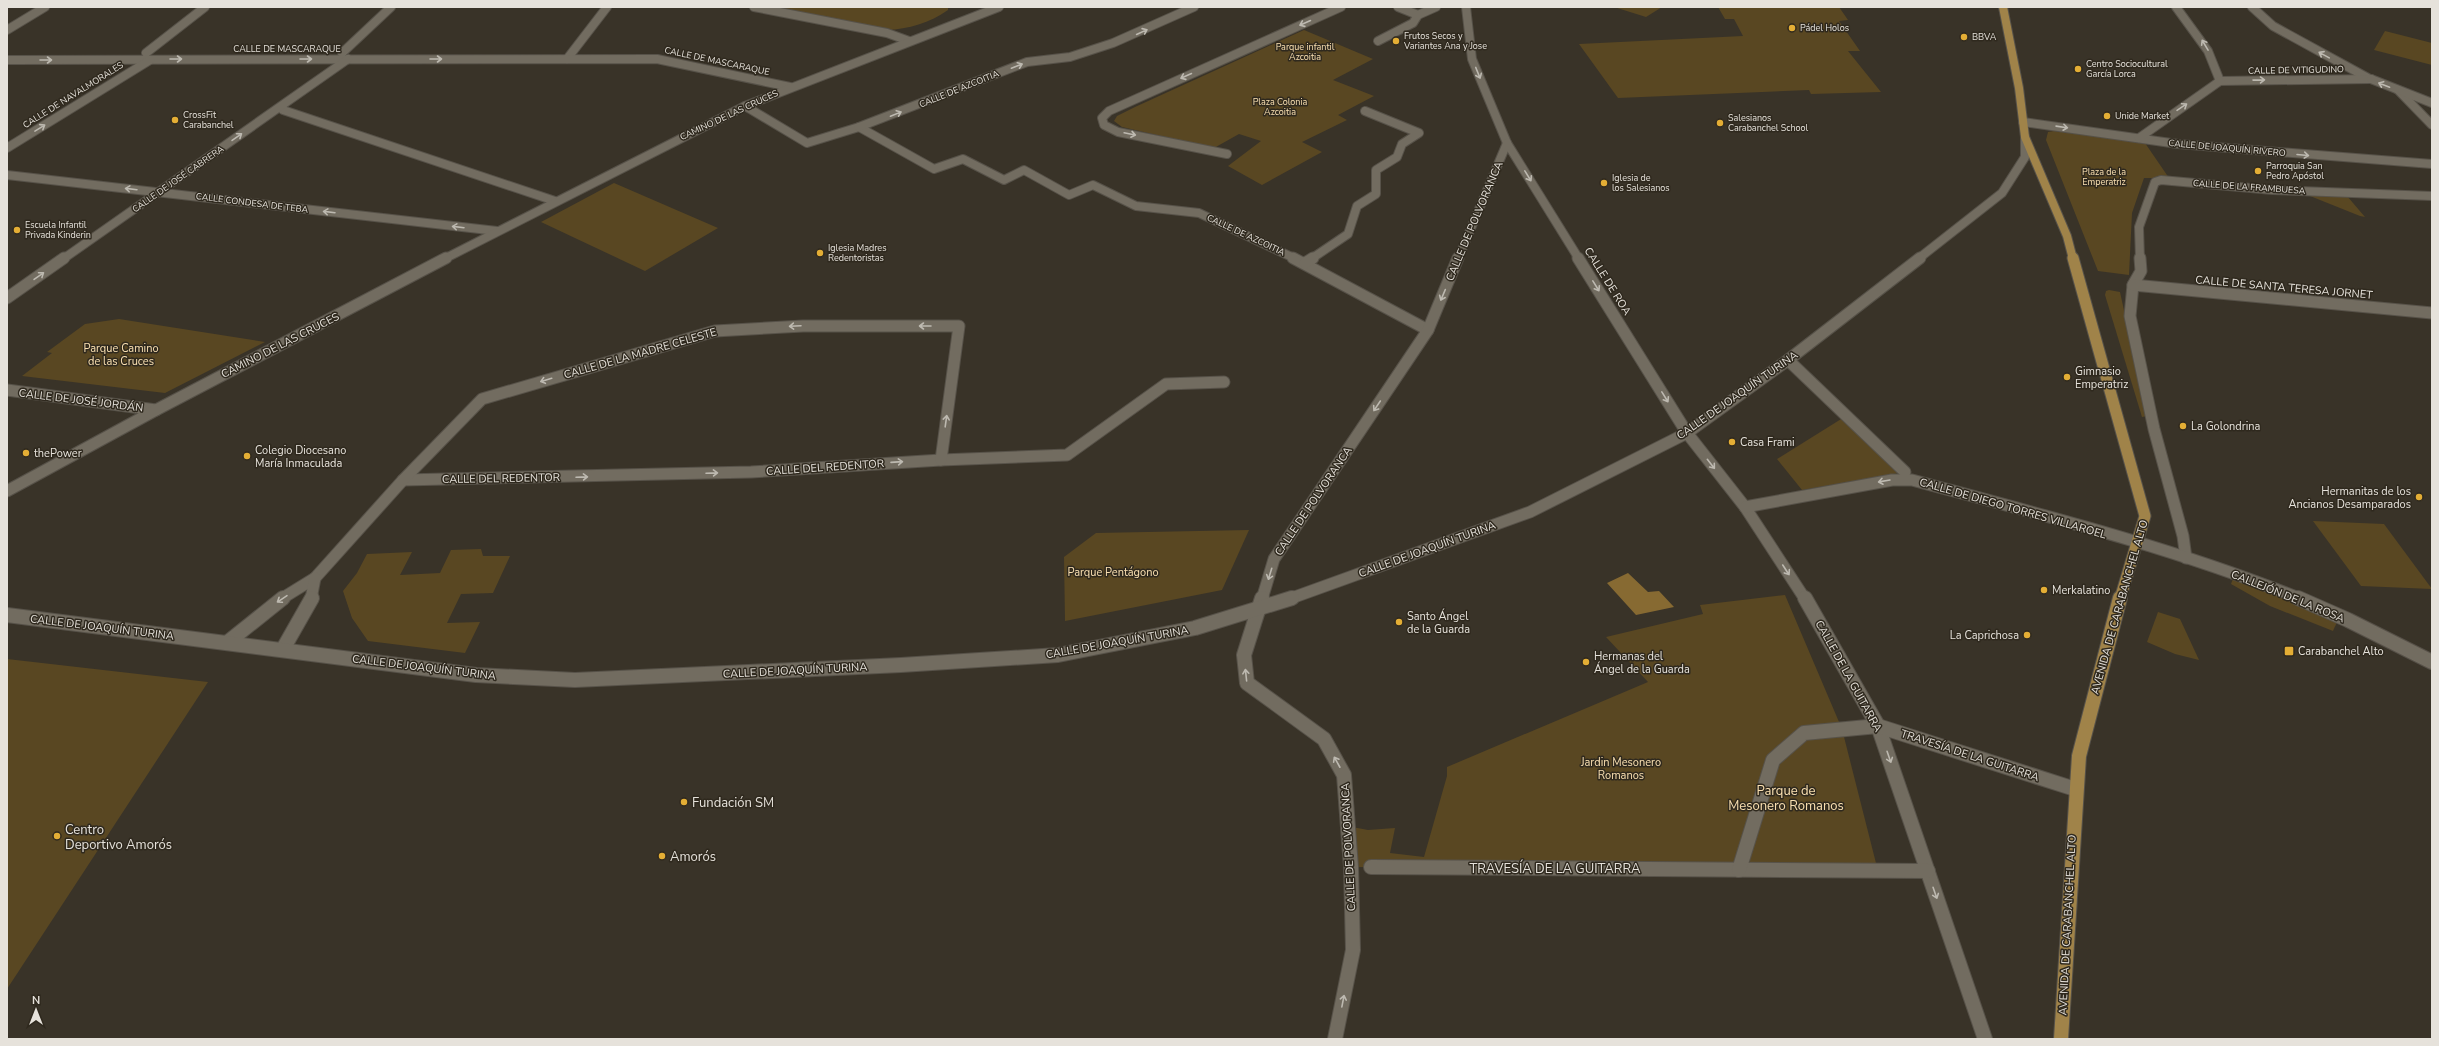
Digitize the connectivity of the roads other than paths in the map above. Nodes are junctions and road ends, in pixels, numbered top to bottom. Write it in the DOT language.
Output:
graph roads {
  1 [pos="45,7"];
  2 [pos="205,7"];
  3 [pos="391,7"];
  4 [pos="607,7"];
  5 [pos="754,7"];
  6 [pos="999,7"];
  7 [pos="1194,7"];
  8 [pos="1341,7"];
  9 [pos="1399,7"];
  10 [pos="1436,7"];
  11 [pos="1466,7"];
  12 [pos="2003,7"];
  13 [pos="2176,7"];
  14 [pos="2252,7"];
  15 [pos="1418,15"];
  16 [pos="7,30"];
  17 [pos="909,41"];
  18 [pos="1378,41"];
  19 [pos="148,56"];
  20 [pos="345,56"];
  21 [pos="567,59"];
  22 [pos="7,60"];
  23 [pos="2371,79"];
  24 [pos="2220,81"];
  25 [pos="790,87"];
  26 [pos="2398,90"];
  27 [pos="2432,103"];
  28 [pos="745,106"];
  29 [pos="283,110"];
  30 [pos="1365,111"];
  31 [pos="2023,122"];
  32 [pos="2432,125"];
  33 [pos="860,127"];
  34 [pos="2025,137"];
  35 [pos="2139,138"];
  36 [pos="1507,143"];
  37 [pos="7,148"];
  38 [pos="1227,154"];
  39 [pos="2432,164"];
  40 [pos="7,175"];
  41 [pos="159,193"];
  42 [pos="2432,196"];
  43 [pos="555,201"];
  44 [pos="497,231"];
  45 [pos="1305,263"];
  46 [pos="2133,285"];
  47 [pos="7,298"];
  48 [pos="2432,312"];
  49 [pos="1428,330"];
  50 [pos="1788,360"];
  51 [pos="1224,382"];
  52 [pos="7,390"];
  53 [pos="156,410"];
  54 [pos="1688,433"];
  55 [pos="941,460"];
  56 [pos="1905,472"];
  57 [pos="403,480"];
  58 [pos="7,491"];
  59 [pos="1745,507"];
  60 [pos="2138,543"];
  61 [pos="2186,558"];
  62 [pos="316,578"];
  63 [pos="1259,610"];
  64 [pos="7,615"];
  65 [pos="228,642"];
  66 [pos="283,649"];
  67 [pos="2432,662"];
  68 [pos="1878,726"];
  69 [pos="2075,789"];
  70 [pos="1371,867"];
  71 [pos="1739,870"];
  72 [pos="1928,871"];
  73 [pos="1335,1039"];
  74 [pos="1985,1039"];
  75 [pos="2061,1039"];
  1 -- 16 [label="street"];
  2 -- 19 [label="street"];
  3 -- 20 [label="street, CALLE DE MASCARAQUE"];
  4 -- 21 [label="street"];
  5 -- 17 [label="street"];
  6 -- 17 [label="street, CAMINO DE LAS CRUCES"];
  33 -- 7 [label="street, CALLE DE AZCOITIA, one-way"];
  8 -- 38 [label="street, one-way"];
  9 -- 15 [label="street"];
  10 -- 15 [label="street"];
  11 -- 36 [label="street, CALLE DE ROA, one-way"];
  12 -- 31 [label="main road"];
  24 -- 13 [label="street, one-way"];
  23 -- 14 [label="street, one-way"];
  15 -- 18 [label="street"];
  17 -- 25 [label="street, CAMINO DE LAS CRUCES"];
  19 -- 20 [label="street, CALLE DE MASCARAQUE, one-way"];
  22 -- 19 [label="street, CALLE DE MASCARAQUE, one-way"];
  37 -- 19 [label="street, CALLE DE NAVALMORALES, one-way"];
  20 -- 21 [label="street, CALLE DE MASCARAQUE, one-way"];
  41 -- 20 [label="street, CALLE DE JOSÉ CABRERA, one-way"];
  21 -- 25 [label="street, CALLE DE MASCARAQUE"];
  24 -- 23 [label="street, CALLE DE VITIGUDINO, one-way"];
  26 -- 23 [label="street, one-way"];
  35 -- 24 [label="street, one-way"];
  25 -- 28 [label="street, CAMINO DE LAS CRUCES"];
  26 -- 27 [label="street"];
  26 -- 32 [label="street"];
  28 -- 33 [label="street, CALLE DE AZCOITIA"];
  28 -- 43 [label="street, CAMINO DE LAS CRUCES"];
  29 -- 43 [label="street"];
  30 -- 45 [label="street"];
  31 -- 34 [label="main road"];
  31 -- 35 [label="street, CALLE DE JOAQUÍN RIVERO, one-way"];
  33 -- 45 [label="street, CALLE DE AZCOITIA"];
  34 -- 50 [label="street, CALLE DE JOAQUÍN TURINA"];
  34 -- 60 [label="main road, AVENIDA DE CARABANCHEL ALTO"];
  35 -- 39 [label="street, CALLE DE JOAQUÍN RIVERO, one-way"];
  36 -- 49 [label="street, CALLE DE POLVORANCA, one-way"];
  36 -- 54 [label="street, CALLE DE ROA, one-way"];
  41 -- 40 [label="street, CALLE CONDESA DE TEBA, one-way"];
  44 -- 41 [label="street, CALLE CONDESA DE TEBA, one-way"];
  47 -- 41 [label="street, CALLE DE JOSÉ CABRERA, one-way"];
  42 -- 46 [label="street, CALLE DE LA FRAMBUESA"];
  43 -- 44 [label="street, CAMINO DE LAS CRUCES"];
  44 -- 53 [label="street, CAMINO DE LAS CRUCES"];
  45 -- 49 [label="street, CALLE DE AZCOITIA"];
  46 -- 48 [label="street, CALLE DE SANTA TERESA JORNET"];
  46 -- 61 [label="street"];
  49 -- 63 [label="street, CALLE DE POLVORANCA, one-way"];
  50 -- 54 [label="street, CALLE DE JOAQUÍN TURINA"];
  50 -- 56 [label="street"];
  51 -- 55 [label="street, CALLE DEL REDENTOR"];
  52 -- 53 [label="street, CALLE DE JOSÉ JORDÁN"];
  53 -- 58 [label="street, CAMINO DE LAS CRUCES"];
  54 -- 59 [label="street, CALLE DE LA GUITARRA, one-way"];
  54 -- 63 [label="street, CALLE DE JOAQUÍN TURINA"];
  57 -- 55 [label="street, CALLE DEL REDENTOR, one-way"];
  55 -- 57 [label="street, CALLE DE LA MADRE CELESTE, one-way"];
  57 -- 62 [label="street, CALLE DE LA MADRE CELESTE"];
  60 -- 59 [label="street, CALLE DE DIEGO TORRES VILLAROEL, one-way"];
  59 -- 68 [label="street, CALLE DE LA GUITARRA, one-way"];
  60 -- 61 [label="street, CALLEJÓN DE LA ROSA"];
  60 -- 69 [label="main road, AVENIDA DE CARABANCHEL ALTO"];
  61 -- 67 [label="street, CALLEJÓN DE LA ROSA"];
  62 -- 65 [label="street, CALLE DE LA MADRE CELESTE, one-way"];
  62 -- 66 [label="street, CALLE DE LA MADRE CELESTE"];
  63 -- 66 [label="street, CALLE DE JOAQUÍN TURINA"];
  73 -- 63 [label="street, CALLE DE POLVORANCA, one-way"];
  64 -- 65 [label="street, CALLE DE JOAQUÍN TURINA"];
  65 -- 66 [label="street, CALLE DE JOAQUÍN TURINA"];
  68 -- 69 [label="street, TRAVESÍA DE LA GUITARRA"];
  68 -- 71 [label="street, TRAVESÍA DE LA GUITARRA"];
  68 -- 72 [label="street, CALLE DE LA GUITARRA, one-way"];
  69 -- 75 [label="main road, AVENIDA DE CARABANCHEL ALTO"];
  70 -- 71 [label="street, TRAVESÍA DE LA GUITARRA"];
  71 -- 72 [label="street, TRAVESÍA DE LA GUITARRA"];
  72 -- 74 [label="street, CALLE DE LA GUITARRA, one-way"];
}
